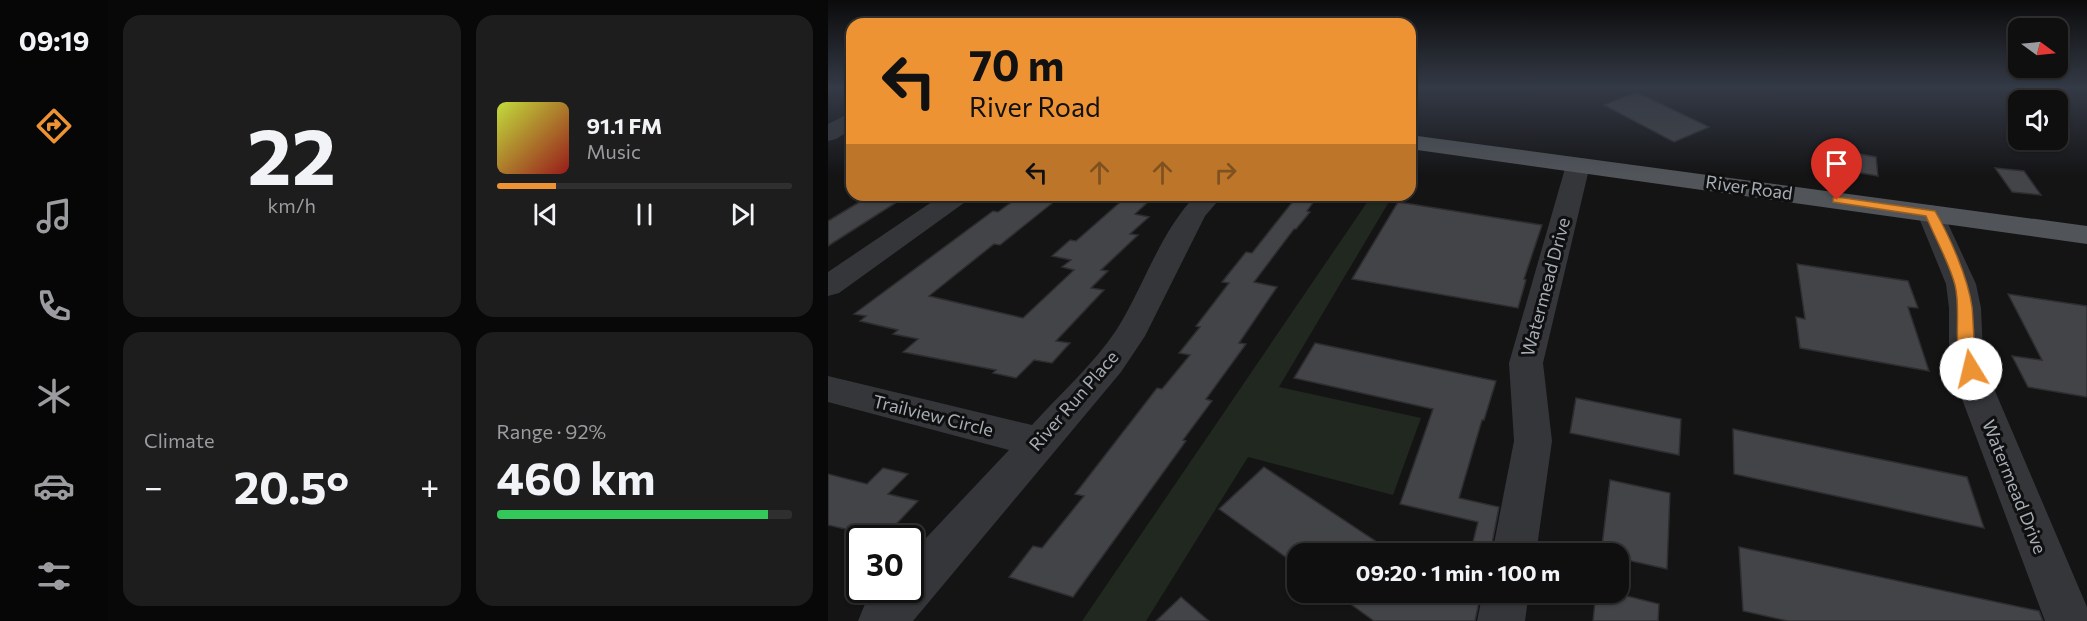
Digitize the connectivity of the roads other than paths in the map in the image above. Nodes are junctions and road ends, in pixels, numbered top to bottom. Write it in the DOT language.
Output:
graph roads {
  1 [pos="846,123"];
  2 [pos="828,134"];
  3 [pos="846,140"];
  4 [pos="1416,143"];
  5 [pos="828,150"];
  6 [pos="1578,165"];
  7 [pos="950,201"];
  8 [pos="1204,201"];
  9 [pos="1930,213"];
  10 [pos="2087,235"];
  11 [pos="828,286"];
  12 [pos="828,389"];
  13 [pos="1039,442"];
  14 [pos="1516,543"];
  15 [pos="924,573"];
  16 [pos="898,603"];
  17 [pos="1504,603"];
  18 [pos="882,621"];
  19 [pos="1501,621"];
  20 [pos="2069,621"];
  1 -- 2 [label="street"];
  3 -- 5 [label="street"];
  4 -- 6 [label="main road, River Road"];
  6 -- 9 [label="main road, River Road"];
  6 -- 14 [label="street, Watermead Drive"];
  7 -- 11 [label="street"];
  8 -- 13 [label="street, River Run Place"];
  9 -- 10 [label="main road, River Road"];
  9 -- 20 [label="street, Watermead Drive"];
  12 -- 13 [label="street, Trailview Circle"];
  13 -- 15 [label="street, River Run Place"];
  16 -- 18 [label="street, River Run Place"];
  17 -- 19 [label="street"];
}
